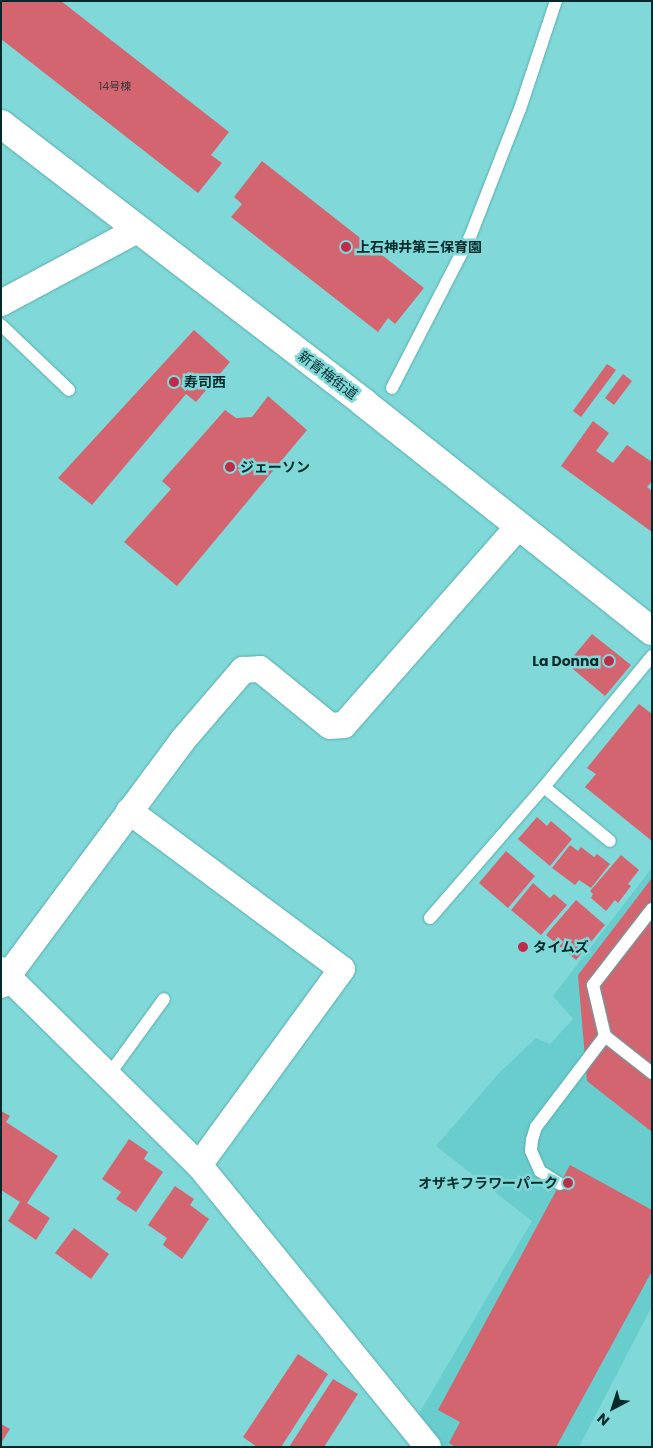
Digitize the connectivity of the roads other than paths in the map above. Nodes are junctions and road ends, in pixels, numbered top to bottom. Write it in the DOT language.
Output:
graph roads {
  1 [pos="556,1"];
  2 [pos="1,124"];
  3 [pos="137,230"];
  4 [pos="1,303"];
  5 [pos="1,325"];
  6 [pos="392,388"];
  7 [pos="69,390"];
  8 [pos="518,527"];
  9 [pos="652,631"];
  10 [pos="652,656"];
  11 [pos="544,787"];
  12 [pos="130,811"];
  13 [pos="610,841"];
  14 [pos="652,909"];
  15 [pos="430,918"];
  16 [pos="4,978"];
  17 [pos="164,999"];
  18 [pos="605,1036"];
  19 [pos="652,1073"];
  20 [pos="108,1076"];
  21 [pos="199,1165"];
  22 [pos="560,1184"];
  23 [pos="428,1447"];
  1 -- 6 [label="lane"];
  2 -- 3 [label="main road, 新青梅街道"];
  3 -- 4 [label="street"];
  3 -- 8 [label="main road, 新青梅街道"];
  5 -- 7 [label="lane"];
  8 -- 9 [label="main road, 新青梅街道"];
  8 -- 12 [label="street"];
  10 -- 11 [label="lane"];
  11 -- 13 [label="lane"];
  11 -- 15 [label="lane"];
  12 -- 16 [label="street"];
  12 -- 21 [label="street"];
  14 -- 18 [label="lane"];
  16 -- 20 [label="street"];
  17 -- 20 [label="lane"];
  18 -- 19 [label="lane"];
  18 -- 22 [label="lane"];
  20 -- 21 [label="street"];
  21 -- 23 [label="street"];
}
